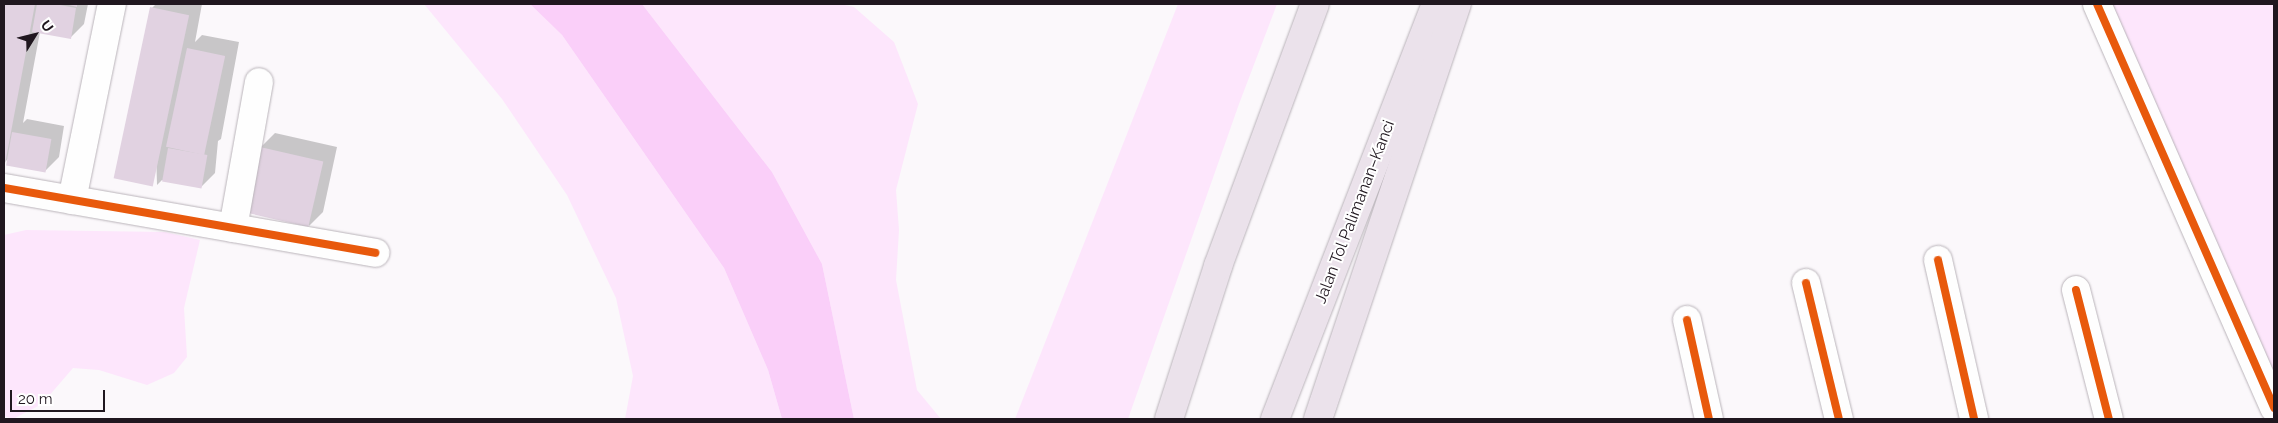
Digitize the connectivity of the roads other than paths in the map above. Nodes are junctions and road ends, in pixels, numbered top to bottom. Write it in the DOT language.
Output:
graph roads {
  1 [pos="112,4"];
  2 [pos="1315,4"];
  3 [pos="1436,4"];
  4 [pos="1458,4"];
  5 [pos="2096,4"];
  6 [pos="259,82"];
  7 [pos="4,188"];
  8 [pos="72,200"];
  9 [pos="233,228"];
  10 [pos="375,253"];
  11 [pos="1938,260"];
  12 [pos="1806,283"];
  13 [pos="2076,290"];
  14 [pos="1687,320"];
  15 [pos="2274,408"];
  16 [pos="1170,419"];
  17 [pos="1275,419"];
  18 [pos="1318,419"];
  19 [pos="1709,419"];
  20 [pos="1839,419"];
  21 [pos="1974,419"];
  22 [pos="2109,419"];
  1 -- 8 [label="street"];
  2 -- 16 [label="highway"];
  3 -- 17 [label="highway, Jalan Tol Palimanan–Kanci"];
  4 -- 18 [label="highway"];
  5 -- 15 [label="street"];
  6 -- 9 [label="street"];
  7 -- 8 [label="street"];
  8 -- 9 [label="street"];
  9 -- 10 [label="street"];
  11 -- 21 [label="street"];
  12 -- 20 [label="street"];
  13 -- 22 [label="street"];
  14 -- 19 [label="street"];
}
